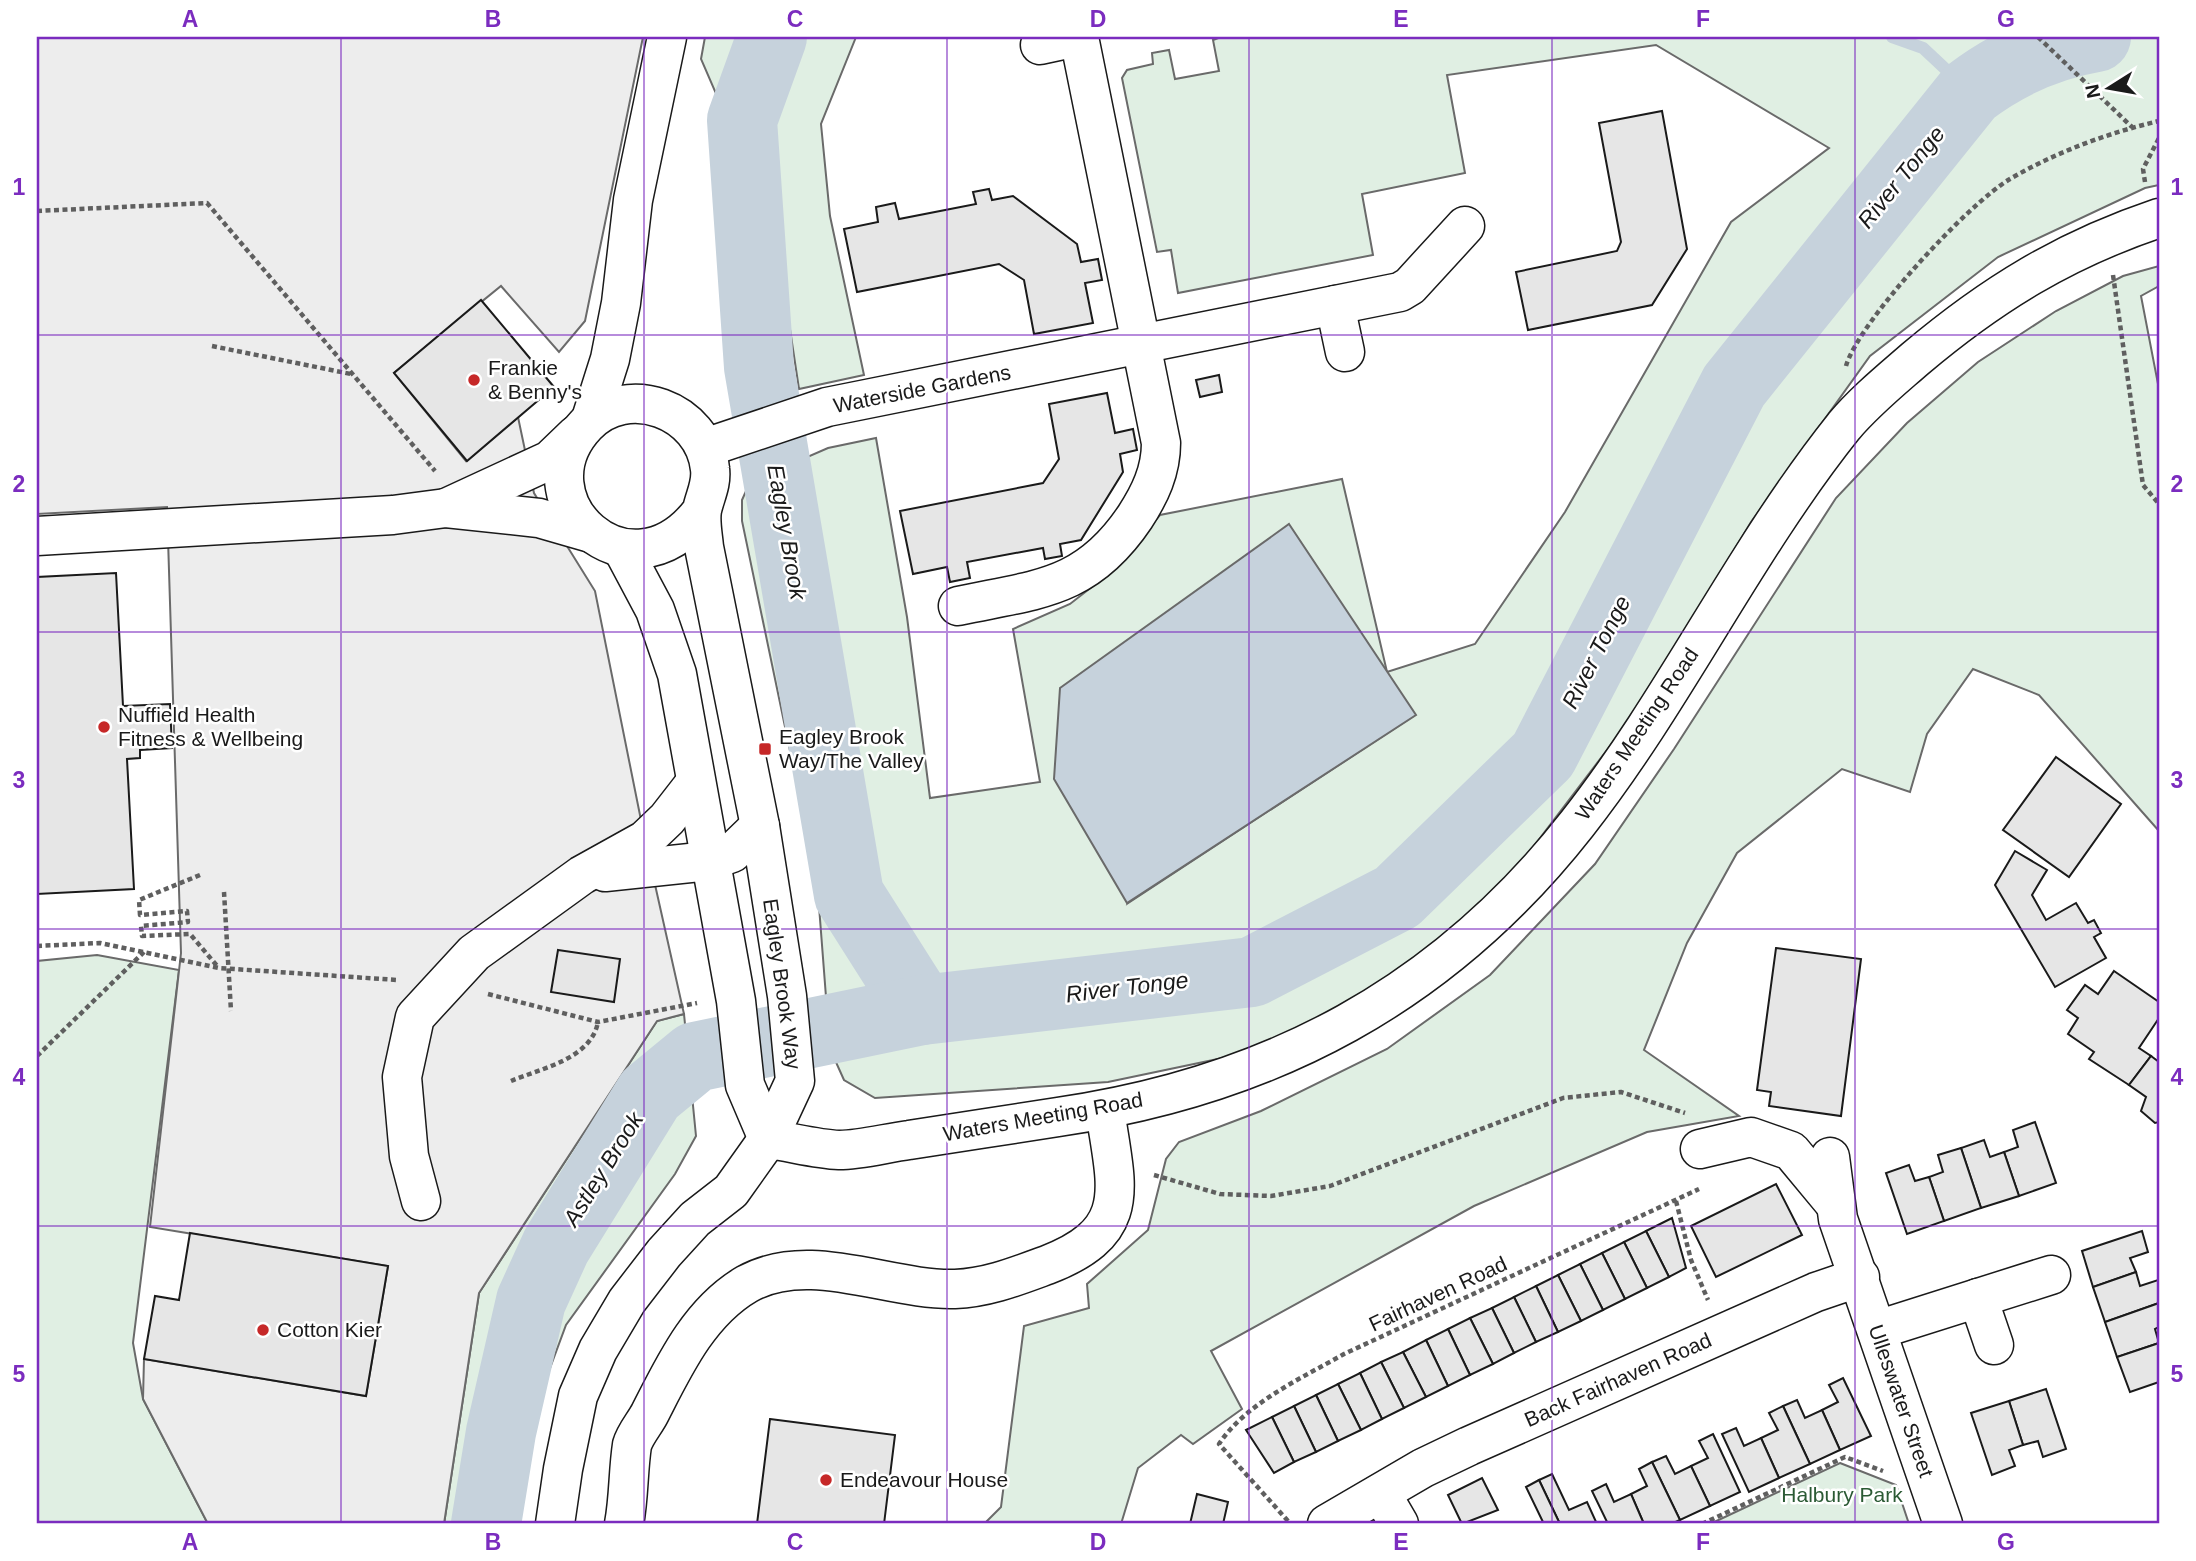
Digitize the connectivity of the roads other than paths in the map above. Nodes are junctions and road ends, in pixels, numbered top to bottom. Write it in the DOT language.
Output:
graph roads {
  1 [pos="667,37"];
  2 [pos="1078,37"];
  3 [pos="1040,45"];
  4 [pos="2159,218"];
  5 [pos="1465,226"];
  6 [pos="621,303"];
  7 [pos="1335,305"];
  8 [pos="1143,346"];
  9 [pos="1345,352"];
  10 [pos="656,406"];
  11 [pos="584,427"];
  12 [pos="721,442"];
  13 [pos="454,504"];
  14 [pos="701,512"];
  15 [pos="37,536"];
  16 [pos="606,540"];
  17 [pos="958,606"];
  18 [pos="695,783"];
  19 [pos="760,826"];
  20 [pos="709,861"];
  21 [pos="582,875"];
  22 [pos="1105,1110"];
  23 [pos="768,1139"];
  24 [pos="1700,1149"];
  25 [pos="1830,1157"];
  26 [pos="421,1201"];
  27 [pos="1836,1206"];
  28 [pos="2051,1275"];
  29 [pos="1860,1277"];
  30 [pos="1978,1298"];
  31 [pos="1877,1330"];
  32 [pos="1994,1345"];
  33 [pos="1390,1508"];
  34 [pos="555,1524"];
  35 [pos="624,1524"];
  36 [pos="1327,1524"];
  37 [pos="1943,1524"];
  1 -- 6 [label="street"];
  2 -- 3 [label="street"];
  2 -- 8 [label="street"];
  4 -- 22 [label="street, Waters Meeting Road"];
  5 -- 7 [label="street, Waterside Gardens"];
  6 -- 10 [label="street"];
  6 -- 11 [label="street"];
  7 -- 8 [label="street, Waterside Gardens"];
  7 -- 9 [label="street"];
  8 -- 12 [label="street, Waterside Gardens"];
  8 -- 17 [label="street"];
  10 -- 11 [label="street"];
  10 -- 12 [label="street"];
  11 -- 13 [label="street"];
  11 -- 16 [label="street"];
  12 -- 14 [label="street"];
  13 -- 15 [label="street"];
  13 -- 16 [label="street"];
  14 -- 16 [label="street"];
  14 -- 19 [label="street, Eagley Brook Way"];
  16 -- 18 [label="street"];
  18 -- 20 [label="street"];
  18 -- 21 [label="street"];
  19 -- 20 [label="street"];
  19 -- 23 [label="street, Eagley Brook Way"];
  20 -- 21 [label="street"];
  20 -- 23 [label="street"];
  21 -- 26 [label="street"];
  22 -- 23 [label="street, Waters Meeting Road"];
  22 -- 35 [label="street"];
  23 -- 34 [label="street"];
  24 -- 27 [label="street"];
  25 -- 27 [label="street"];
  27 -- 29 [label="street, Ulleswater Street"];
  28 -- 30 [label="street"];
  29 -- 31 [label="street, Ulleswater Street"];
  29 -- 33 [label="street, Back Fairhaven Road"];
  30 -- 31 [label="street"];
  30 -- 32 [label="street"];
  31 -- 37 [label="street, Ulleswater Street"];
  33 -- 36 [label="street, Back Fairhaven Road"];
}
